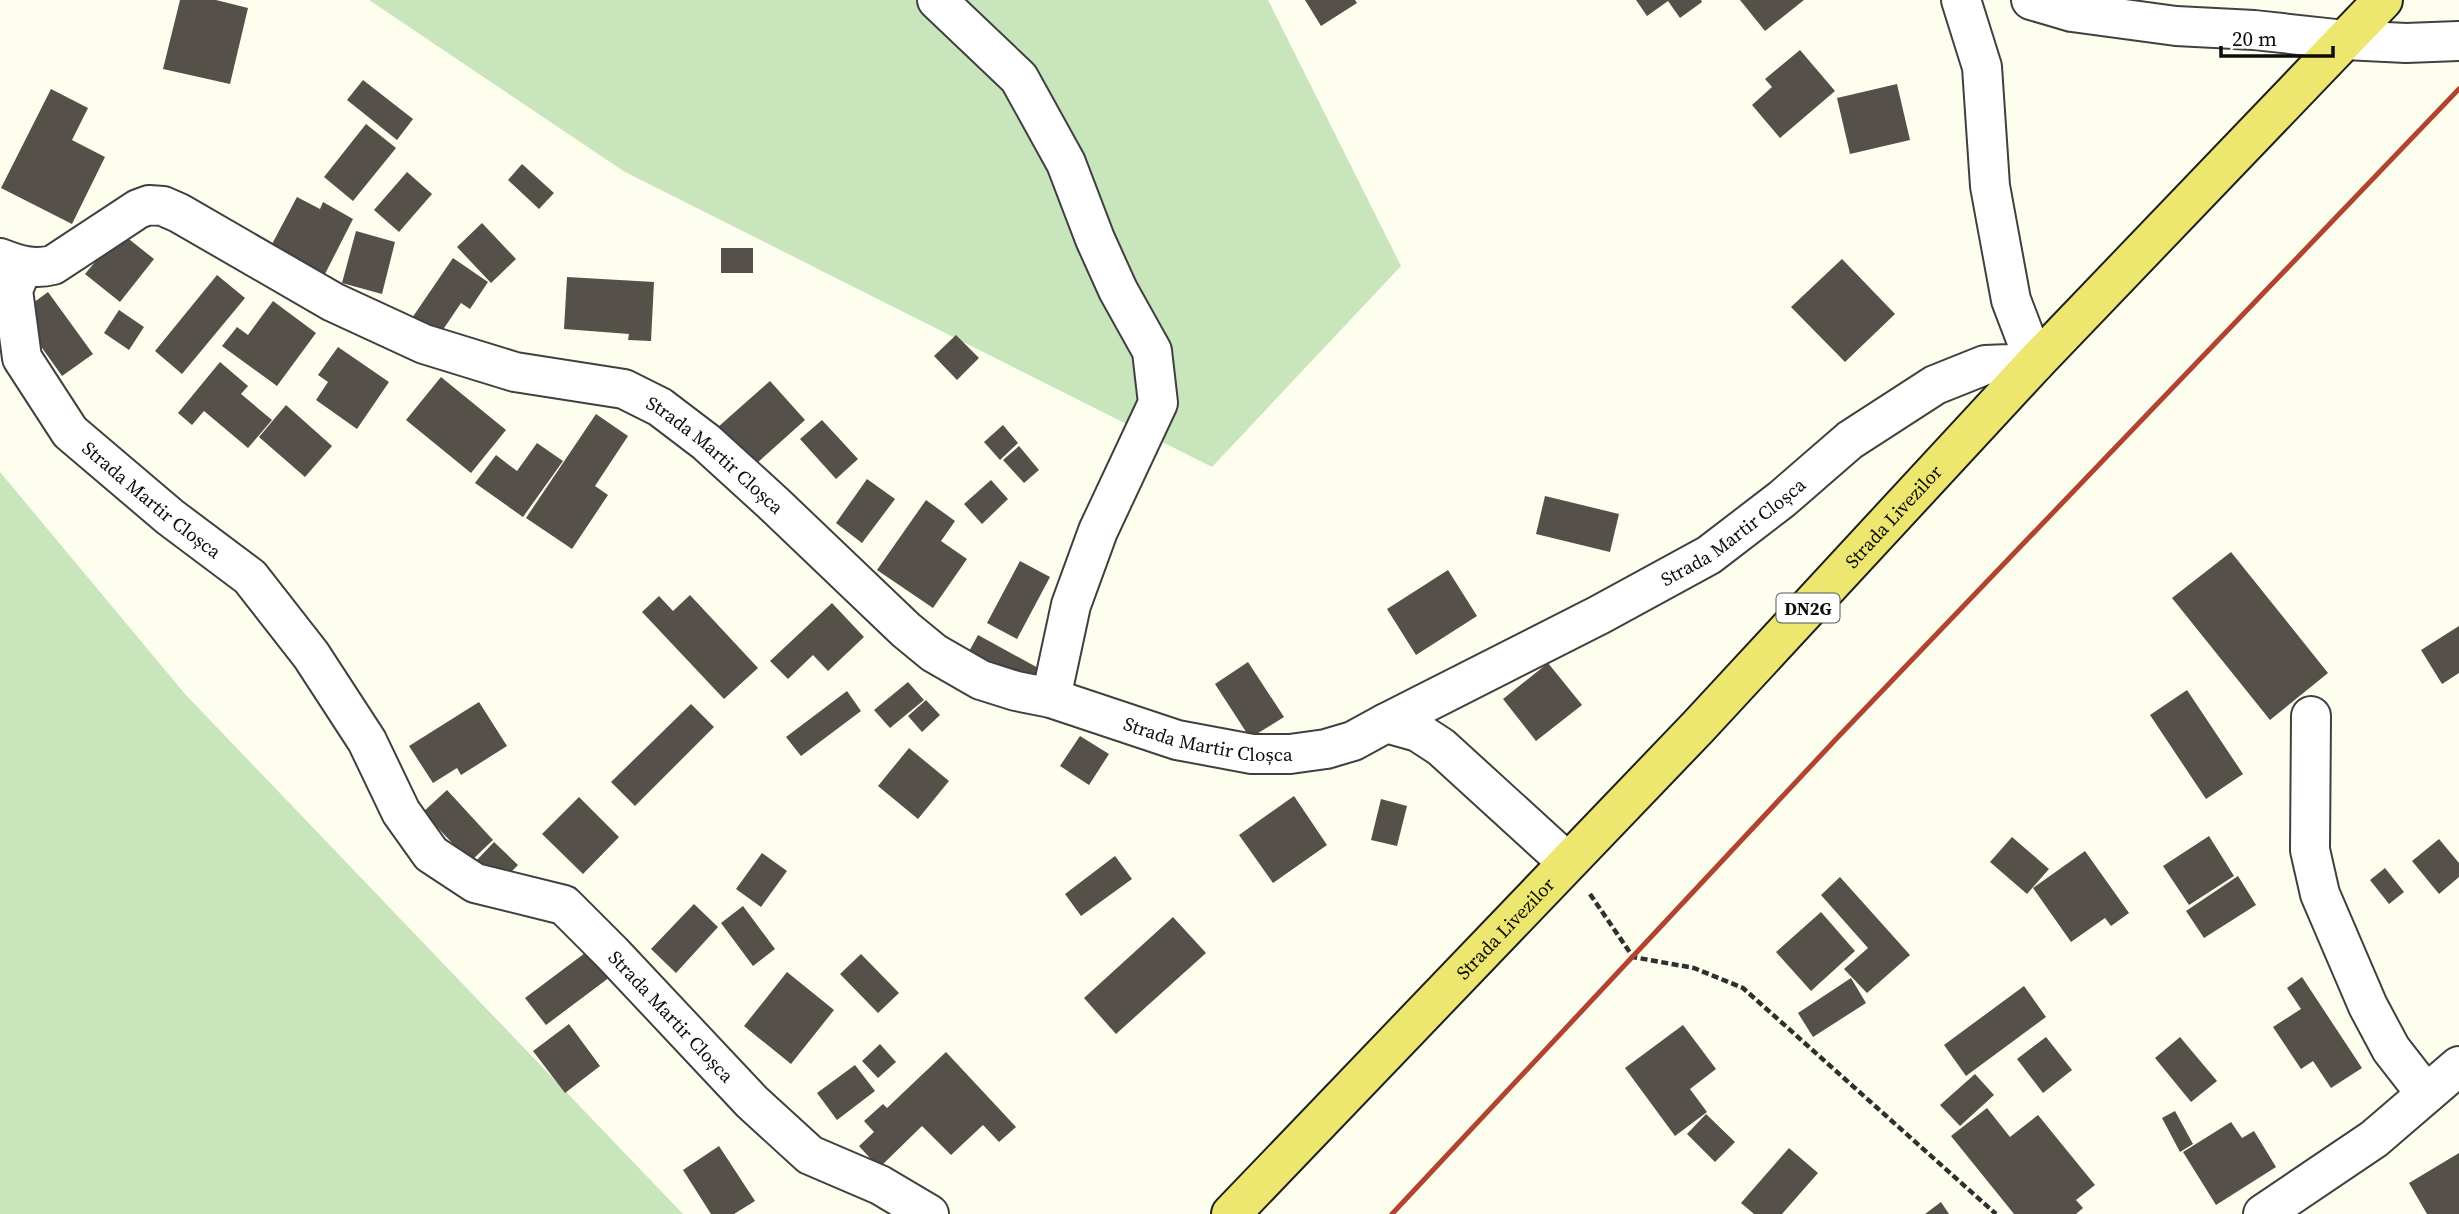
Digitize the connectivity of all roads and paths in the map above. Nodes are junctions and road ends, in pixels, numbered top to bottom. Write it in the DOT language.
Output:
graph roads {
  1 [pos="937,0"];
  2 [pos="1961,0"];
  3 [pos="2383,0"];
  4 [pos="2034,1"];
  5 [pos="2344,40"];
  6 [pos="2459,41"];
  7 [pos="11,262"];
  8 [pos="2035,363"];
  9 [pos="1051,698"];
  10 [pos="2311,716"];
  11 [pos="1386,723"];
  12 [pos="1567,862"];
  13 [pos="2459,1066"];
  14 [pos="2426,1094"];
  15 [pos="929,1214"];
  16 [pos="1231,1214"];
  17 [pos="1996,1214"];
  18 [pos="2263,1214"];
  1 -- 9 [label="street"];
  2 -- 8 [label="street"];
  3 -- 5 [label="main road, Strada Livezilor / DN2G"];
  4 -- 5 [label="street"];
  5 -- 6 [label="street"];
  5 -- 8 [label="main road, Strada Livezilor / DN2G"];
  7 -- 9 [label="street, Strada Martir Cloșca"];
  7 -- 15 [label="street, Strada Martir Cloșca"];
  8 -- 11 [label="street, Strada Martir Cloșca"];
  8 -- 12 [label="main road, Strada Livezilor / DN2G"];
  9 -- 11 [label="street, Strada Martir Cloșca"];
  10 -- 14 [label="street"];
  11 -- 12 [label="street"];
  12 -- 16 [label="main road, Strada Livezilor / DN2G"];
  12 -- 17 [label="path"];
  13 -- 14 [label="street"];
  14 -- 18 [label="street"];
}
